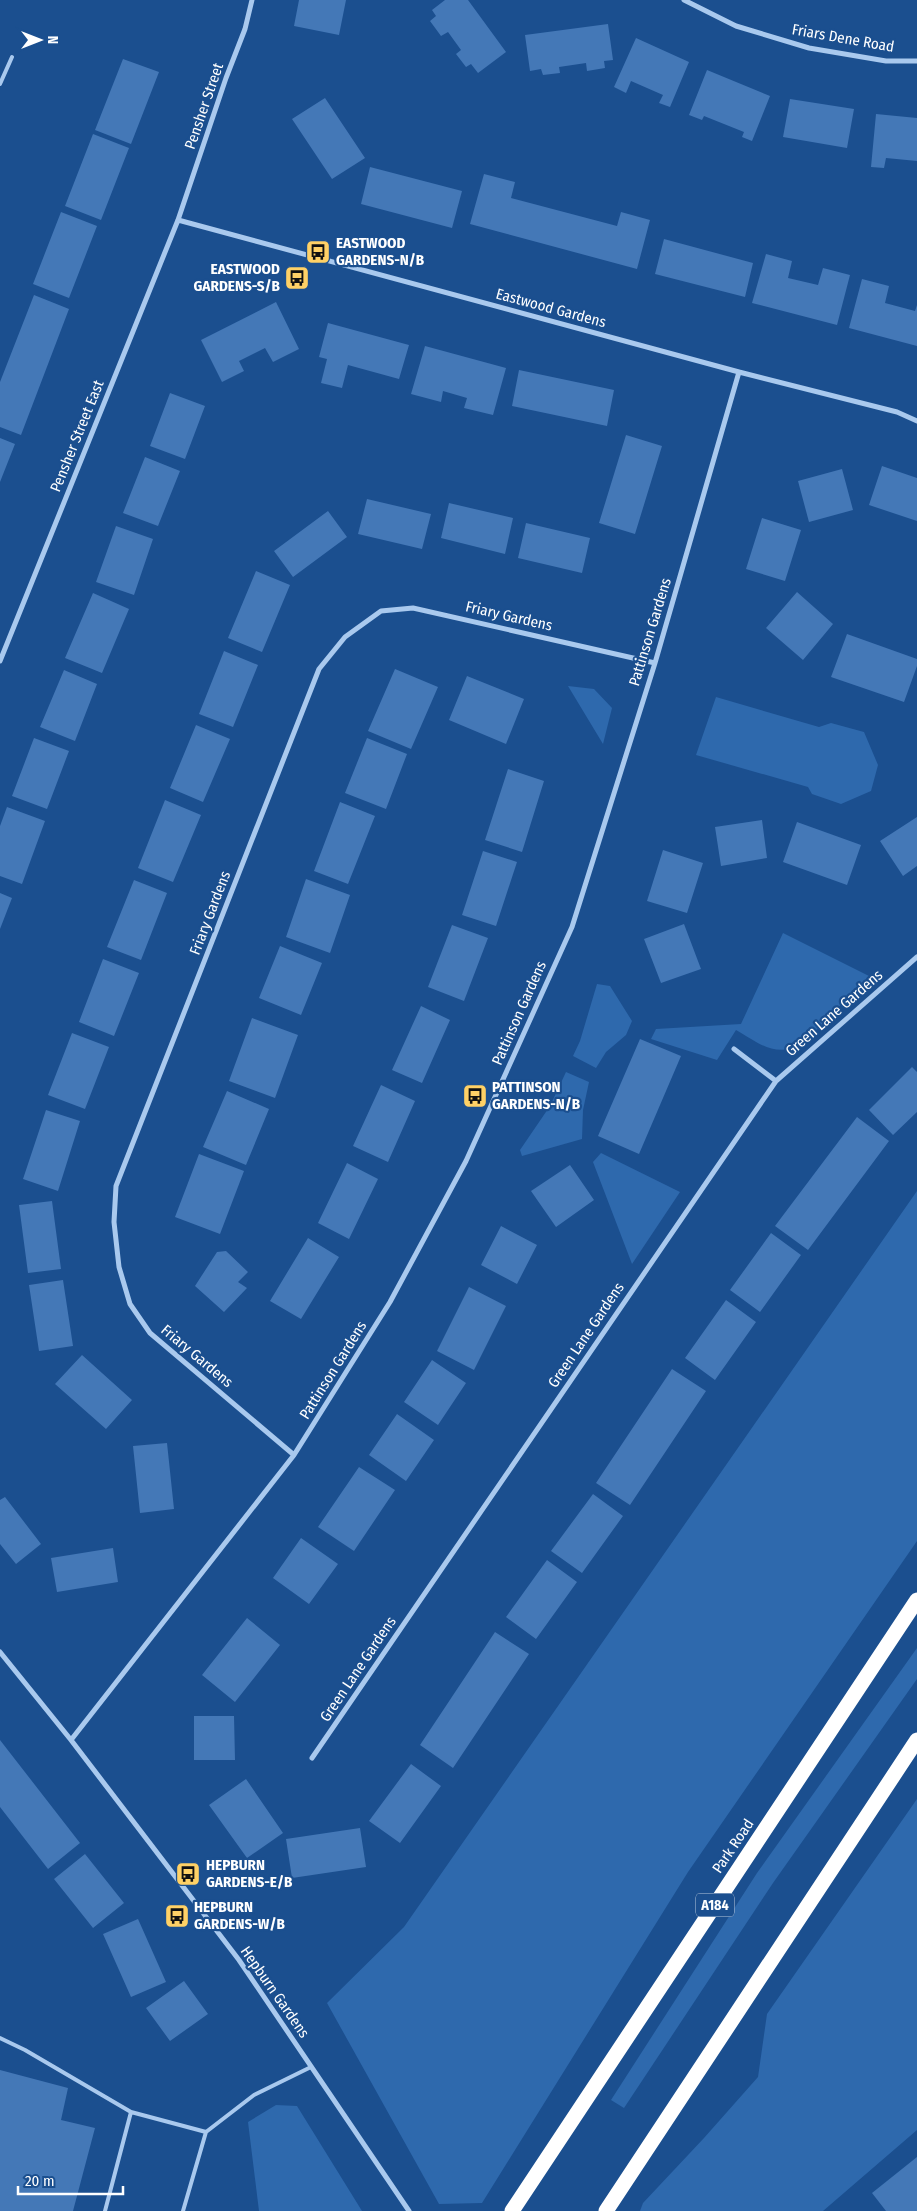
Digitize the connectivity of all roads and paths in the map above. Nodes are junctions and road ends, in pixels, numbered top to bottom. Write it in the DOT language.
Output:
graph roads {
  1 [pos="252,0"];
  2 [pos="684,0"];
  3 [pos="12,57"];
  4 [pos="917,61"];
  5 [pos="0,84"];
  6 [pos="178,220"];
  7 [pos="739,372"];
  8 [pos="917,420"];
  9 [pos="0,661"];
  10 [pos="655,662"];
  11 [pos="917,957"];
  12 [pos="734,1049"];
  13 [pos="776,1081"];
  14 [pos="294,1455"];
  15 [pos="917,1600"];
  16 [pos="0,1652"];
  17 [pos="71,1740"];
  18 [pos="917,1740"];
  19 [pos="312,1758"];
  20 [pos="0,2038"];
  21 [pos="311,2067"];
  22 [pos="131,2112"];
  23 [pos="206,2132"];
  24 [pos="105,2211"];
  25 [pos="183,2211"];
  26 [pos="409,2211"];
  27 [pos="512,2211"];
  28 [pos="606,2211"];
  1 -- 6 [label="street, Pensher Street"];
  2 -- 4 [label="street, Friars Dene Road"];
  3 -- 5 [label="lane"];
  6 -- 7 [label="street, Eastwood Gardens"];
  6 -- 9 [label="street, Pensher Street East"];
  7 -- 8 [label="street, Eastwood Gardens"];
  7 -- 10 [label="street, Pattinson Gardens"];
  10 -- 14 [label="street, Pattinson Gardens"];
  10 -- 14 [label="street, Friary Gardens"];
  11 -- 13 [label="street, Green Lane Gardens"];
  12 -- 13 [label="street"];
  13 -- 19 [label="street, Green Lane Gardens"];
  14 -- 17 [label="street, Pattinson Gardens"];
  15 -- 27 [label="highway, Park Road / A184"];
  16 -- 17 [label="street, Hepburn Gardens"];
  17 -- 21 [label="street, Hepburn Gardens"];
  18 -- 28 [label="highway"];
  20 -- 22 [label="lane"];
  21 -- 23 [label="lane"];
  21 -- 26 [label="street, Hepburn Gardens"];
  22 -- 23 [label="lane"];
  22 -- 24 [label="lane"];
  23 -- 25 [label="lane"];
}
